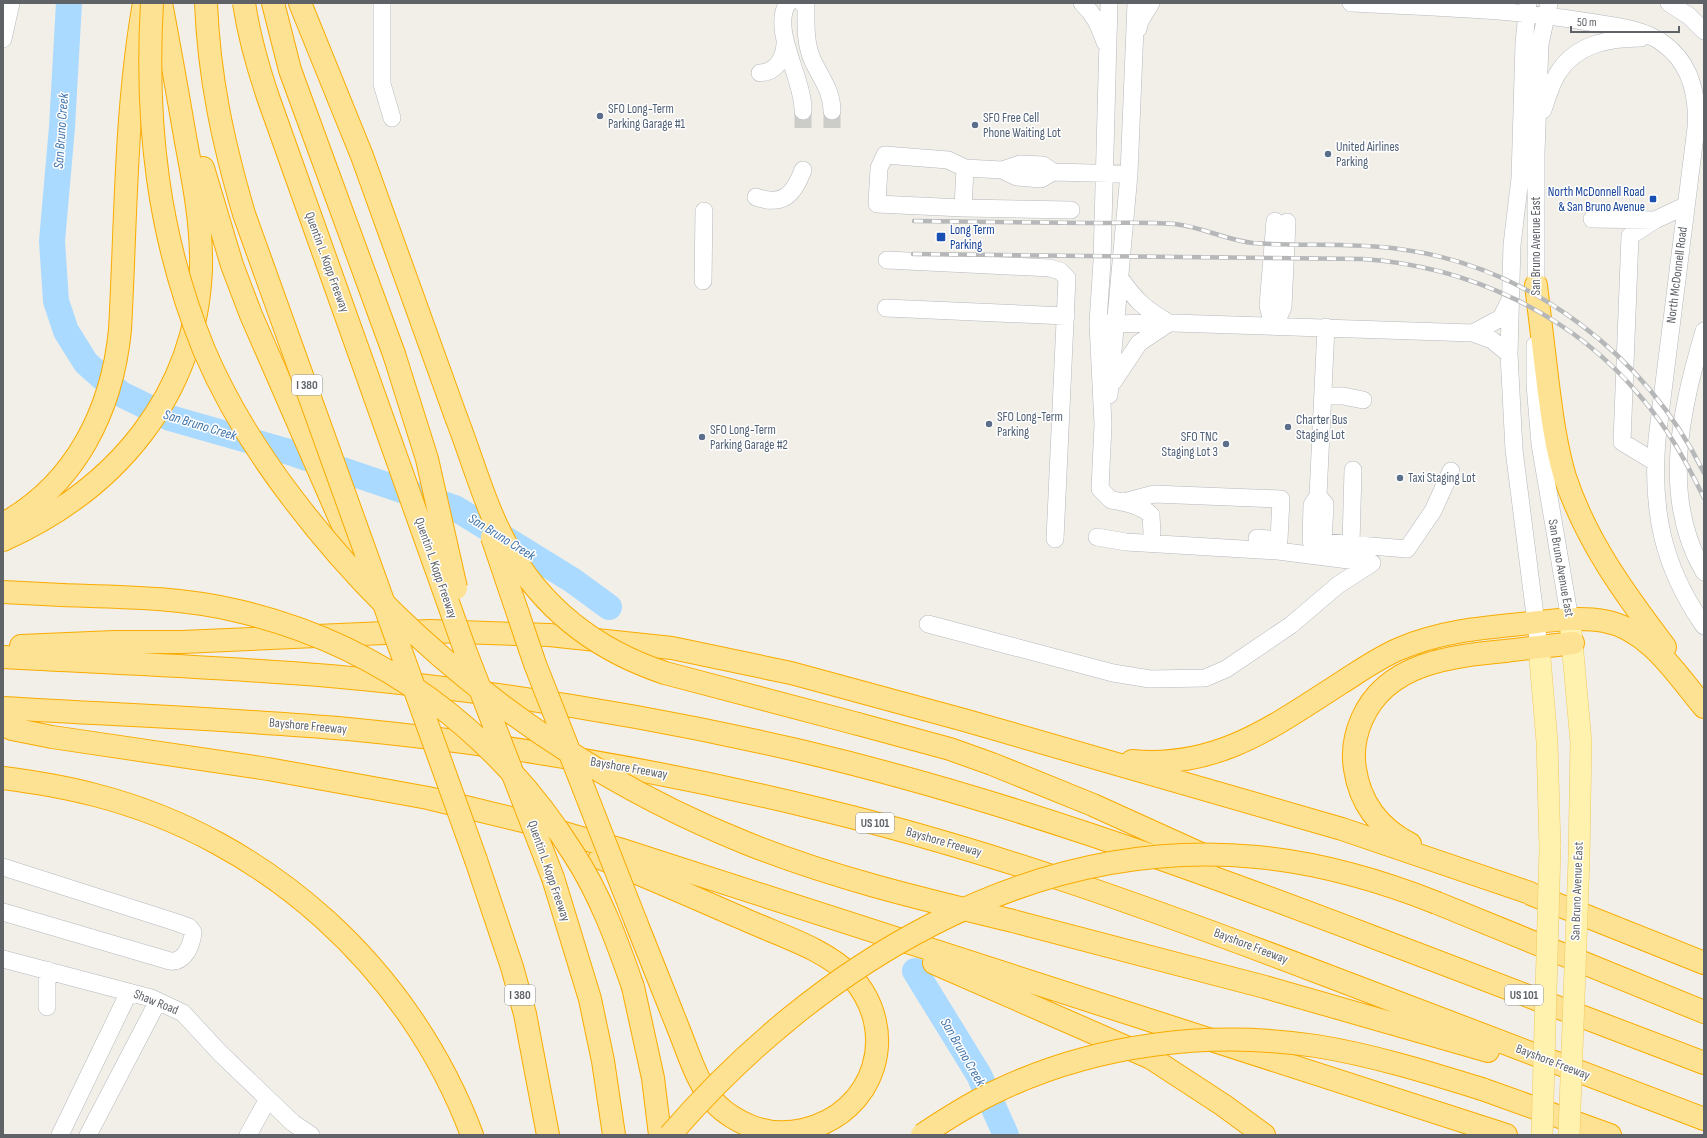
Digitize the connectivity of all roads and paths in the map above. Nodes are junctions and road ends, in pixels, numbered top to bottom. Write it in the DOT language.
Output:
graph roads {
  1 [pos="10,3"];
  2 [pos="144,3"];
  3 [pos="152,3"];
  4 [pos="161,3"];
  5 [pos="206,3"];
  6 [pos="244,3"];
  7 [pos="273,3"];
  8 [pos="300,3"];
  9 [pos="382,3"];
  10 [pos="788,3"];
  11 [pos="802,3"];
  12 [pos="1082,3"];
  13 [pos="1109,3"];
  14 [pos="1136,3"];
  15 [pos="1151,3"];
  16 [pos="1351,3"];
  17 [pos="1669,3"];
  18 [pos="1527,8"];
  19 [pos="1548,9"];
  20 [pos="1704,31"];
  21 [pos="3,39"];
  22 [pos="1657,40"];
  23 [pos="1134,43"];
  24 [pos="169,44"];
  25 [pos="785,44"];
  26 [pos="1108,50"];
  27 [pos="760,73"];
  28 [pos="803,111"];
  29 [pos="832,111"];
  30 [pos="392,118"];
  31 [pos="1537,128"];
  32 [pos="965,168"];
  33 [pos="803,170"];
  34 [pos="1105,174"];
  35 [pos="1129,174"];
  36 [pos="756,197"];
  37 [pos="1685,206"];
  38 [pos="963,208"];
  39 [pos="1071,210"];
  40 [pos="704,211"];
  41 [pos="1592,219"];
  42 [pos="1655,220"];
  43 [pos="1281,222"];
  44 [pos="887,260"];
  45 [pos="1120,278"];
  46 [pos="703,281"];
  47 [pos="1536,285"];
  48 [pos="1510,302"];
  49 [pos="886,308"];
  50 [pos="1066,316"];
  51 [pos="1098,323"];
  52 [pos="1169,323"];
  53 [pos="1117,324"];
  54 [pos="1274,327"];
  55 [pos="1326,327"];
  56 [pos="1704,331"];
  57 [pos="1473,333"];
  58 [pos="1509,354"];
  59 [pos="1111,384"];
  60 [pos="1323,396"];
  61 [pos="1363,400"];
  62 [pos="456,417"];
  63 [pos="1103,425"];
  64 [pos="1655,462"];
  65 [pos="1354,470"];
  66 [pos="1451,471"];
  67 [pos="1124,502"];
  68 [pos="3,524"];
  69 [pos="1152,533"];
  70 [pos="1055,539"];
  71 [pos="3,540"];
  72 [pos="1351,544"];
  73 [pos="1704,572"];
  74 [pos="3,592"];
  75 [pos="1570,620"];
  76 [pos="1536,622"];
  77 [pos="928,624"];
  78 [pos="1704,626"];
  79 [pos="1573,643"];
  80 [pos="3,646"];
  81 [pos="1539,647"];
  82 [pos="465,650"];
  83 [pos="3,658"];
  84 [pos="1704,704"];
  85 [pos="1704,707"];
  86 [pos="3,708"];
  87 [pos="3,725"];
  88 [pos="1024,737"];
  89 [pos="440,759"];
  90 [pos="3,778"];
  91 [pos="381,790"];
  92 [pos="3,867"];
  93 [pos="1530,893"];
  94 [pos="3,912"];
  95 [pos="1344,927"];
  96 [pos="888,936"];
  97 [pos="3,959"];
  98 [pos="1704,963"];
  99 [pos="47,970"];
  100 [pos="1642,986"];
  101 [pos="129,992"];
  102 [pos="158,1001"];
  103 [pos="47,1008"];
  104 [pos="1704,1008"];
  105 [pos="1704,1012"];
  106 [pos="1704,1063"];
  107 [pos="1644,1096"];
  108 [pos="268,1099"];
  109 [pos="1704,1119"];
  110 [pos="60,1135"];
  111 [pos="88,1135"];
  112 [pos="248,1135"];
  113 [pos="311,1135"];
  114 [pos="472,1135"];
  115 [pos="548,1135"];
  116 [pos="614,1135"];
  117 [pos="660,1135"];
  118 [pos="670,1135"];
  119 [pos="922,1135"];
  120 [pos="1264,1135"];
  121 [pos="1506,1135"];
  122 [pos="1542,1135"];
  123 [pos="1568,1135"];
  124 [pos="1610,1135"];
  1 -- 21 [label="street"];
  2 -- 68 [label="highway"];
  3 -- 107 [label="highway, bridge"];
  4 -- 24 [label="highway"];
  5 -- 89 [label="highway, I 380, bridge"];
  6 -- 82 [label="highway, Quentin L. Kopp Freeway, bridge"];
  7 -- 82 [label="highway, bridge"];
  8 -- 62 [label="highway"];
  9 -- 30 [label="street"];
  10 -- 25 [label="street"];
  11 -- 29 [label="street"];
  12 -- 26 [label="street"];
  13 -- 26 [label="street"];
  14 -- 23 [label="street"];
  15 -- 23 [label="street"];
  16 -- 18 [label="street, North McDonnell Road"];
  17 -- 20 [label="street"];
  18 -- 19 [label="street, North McDonnell Road"];
  18 -- 48 [label="street, San Bruno Avenue East"];
  19 -- 22 [label="street, North McDonnell Road"];
  19 -- 31 [label="street, San Bruno Avenue East"];
  22 -- 31 [label="street"];
  22 -- 37 [label="street, North McDonnell Road"];
  23 -- 35 [label="street"];
  24 -- 71 [label="highway"];
  24 -- 89 [label="highway, bridge"];
  25 -- 27 [label="street"];
  25 -- 28 [label="street"];
  26 -- 34 [label="street"];
  31 -- 47 [label="street, San Bruno Avenue East"];
  32 -- 34 [label="street"];
  32 -- 38 [label="street"];
  32 -- 38 [label="street"];
  33 -- 36 [label="street"];
  34 -- 35 [label="street"];
  34 -- 51 [label="street"];
  35 -- 45 [label="street"];
  37 -- 42 [label="street"];
  37 -- 64 [label="street, North McDonnell Road"];
  38 -- 39 [label="street"];
  40 -- 46 [label="street"];
  41 -- 42 [label="street"];
  42 -- 64 [label="street"];
  43 -- 54 [label="street"];
  44 -- 50 [label="street"];
  45 -- 52 [label="street"];
  45 -- 53 [label="street"];
  47 -- 75 [label="street, San Bruno Avenue East"];
  47 -- 84 [label="highway"];
  48 -- 57 [label="street"];
  48 -- 58 [label="street, San Bruno Avenue East"];
  49 -- 50 [label="street"];
  50 -- 70 [label="street"];
  51 -- 53 [label="street"];
  51 -- 63 [label="street"];
  52 -- 53 [label="street"];
  52 -- 54 [label="street"];
  52 -- 59 [label="street"];
  53 -- 59 [label="street"];
  54 -- 55 [label="street"];
  55 -- 57 [label="street"];
  55 -- 60 [label="street"];
  56 -- 73 [label="street"];
  57 -- 58 [label="street"];
  58 -- 76 [label="street, San Bruno Avenue East"];
  59 -- 63 [label="street"];
  60 -- 61 [label="street"];
  60 -- 72 [label="street"];
  62 -- 91 [label="highway, bridge"];
  62 -- 95 [label="highway, bridge"];
  63 -- 67 [label="street"];
  64 -- 78 [label="street, North McDonnell Road"];
  65 -- 72 [label="street"];
  66 -- 72 [label="street"];
  67 -- 69 [label="street"];
  67 -- 69 [label="street"];
  69 -- 77 [label="street"];
  74 -- 117 [label="highway, bridge"];
  75 -- 76 [label="highway"];
  75 -- 79 [label="main road, San Bruno Avenue East"];
  75 -- 85 [label="highway"];
  76 -- 81 [label="street, San Bruno Avenue East"];
  76 -- 88 [label="highway"];
  79 -- 81 [label="highway"];
  79 -- 123 [label="main road, San Bruno Avenue East, bridge"];
  80 -- 88 [label="highway"];
  81 -- 93 [label="highway"];
  81 -- 122 [label="main road, San Bruno Avenue East, bridge"];
  82 -- 116 [label="highway, Quentin L. Kopp Freeway, bridge"];
  83 -- 95 [label="highway, US 101"];
  86 -- 107 [label="highway, Bayshore Freeway / US 101"];
  87 -- 91 [label="highway"];
  88 -- 93 [label="highway"];
  89 -- 115 [label="highway, I 380, bridge"];
  90 -- 114 [label="highway"];
  91 -- 96 [label="highway"];
  92 -- 94 [label="street"];
  93 -- 98 [label="highway"];
  95 -- 106 [label="highway, US 101"];
  96 -- 120 [label="highway"];
  96 -- 121 [label="highway"];
  97 -- 99 [label="street, Shaw Road"];
  99 -- 101 [label="street, Shaw Road"];
  99 -- 103 [label="street"];
  100 -- 104 [label="highway"];
  100 -- 105 [label="highway"];
  100 -- 118 [label="highway, bridge"];
  101 -- 102 [label="street, Shaw Road"];
  101 -- 110 [label="street"];
  102 -- 108 [label="street, Shaw Road"];
  102 -- 111 [label="street"];
  107 -- 109 [label="highway, Bayshore Freeway / US 101"];
  108 -- 112 [label="street"];
  108 -- 113 [label="street, Shaw Road"];
  119 -- 124 [label="highway, bridge"];
}
